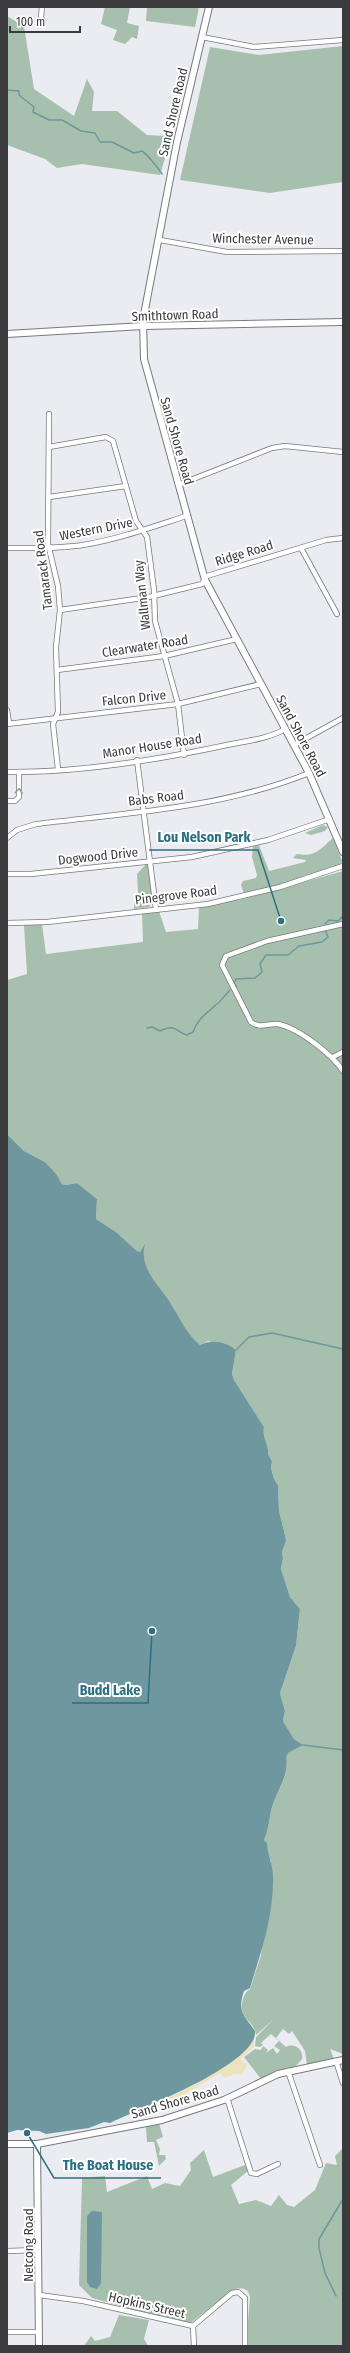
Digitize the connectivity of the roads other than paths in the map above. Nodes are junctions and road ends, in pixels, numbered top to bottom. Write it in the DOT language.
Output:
graph roads {
  1 [pos="42,7"];
  2 [pos="209,7"];
  3 [pos="43,22"];
  4 [pos="202,37"];
  5 [pos="343,40"];
  6 [pos="160,240"];
  7 [pos="343,251"];
  8 [pos="343,322"];
  9 [pos="142,326"];
  10 [pos="7,334"];
  11 [pos="49,414"];
  12 [pos="49,447"];
  13 [pos="343,452"];
  14 [pos="178,485"];
  15 [pos="126,486"];
  16 [pos="49,497"];
  17 [pos="186,516"];
  18 [pos="143,530"];
  19 [pos="343,538"];
  20 [pos="7,548"];
  21 [pos="49,548"];
  22 [pos="302,548"];
  23 [pos="205,580"];
  24 [pos="154,596"];
  25 [pos="60,610"];
  26 [pos="337,614"];
  27 [pos="237,639"];
  28 [pos="164,656"];
  29 [pos="57,670"];
  30 [pos="261,684"];
  31 [pos="178,704"];
  32 [pos="7,710"];
  33 [pos="55,718"];
  34 [pos="343,718"];
  35 [pos="8,723"];
  36 [pos="285,729"];
  37 [pos="294,745"];
  38 [pos="184,754"];
  39 [pos="137,760"];
  40 [pos="58,769"];
  41 [pos="7,772"];
  42 [pos="19,772"];
  43 [pos="309,773"];
  44 [pos="7,801"];
  45 [pos="144,811"];
  46 [pos="330,819"];
  47 [pos="7,838"];
  48 [pos="343,852"];
  49 [pos="150,862"];
  50 [pos="343,866"];
  51 [pos="7,874"];
  52 [pos="156,909"];
  53 [pos="7,923"];
  54 [pos="343,924"];
  55 [pos="343,1052"];
  56 [pos="333,1057"];
  57 [pos="343,1071"];
  58 [pos="343,2060"];
  59 [pos="336,2061"];
  60 [pos="288,2071"];
  61 [pos="343,2084"];
  62 [pos="227,2098"];
  63 [pos="7,2144"];
  64 [pos="37,2144"];
  65 [pos="278,2164"];
  66 [pos="320,2165"];
  67 [pos="39,2250"];
  68 [pos="7,2251"];
  69 [pos="39,2295"];
  70 [pos="193,2326"];
  71 [pos="7,2332"];
  72 [pos="39,2332"];
  73 [pos="39,2346"];
  74 [pos="194,2346"];
  75 [pos="246,2346"];
  1 -- 3 [label="street"];
  2 -- 4 [label="street, Sand Shore Road"];
  4 -- 5 [label="street"];
  4 -- 6 [label="street, Sand Shore Road"];
  6 -- 7 [label="street, Winchester Avenue"];
  6 -- 9 [label="street, Sand Shore Road"];
  8 -- 9 [label="street, Smithtown Road"];
  9 -- 10 [label="street, Smithtown Road"];
  9 -- 14 [label="street, Sand Shore Road"];
  11 -- 12 [label="street, Tamarack Road"];
  12 -- 15 [label="street, Wallman Way"];
  12 -- 16 [label="street, Tamarack Road"];
  13 -- 14 [label="street"];
  14 -- 17 [label="street, Sand Shore Road"];
  15 -- 16 [label="street"];
  15 -- 18 [label="street, Wallman Way"];
  16 -- 21 [label="street, Tamarack Road"];
  17 -- 18 [label="street, Western Drive"];
  17 -- 23 [label="street, Sand Shore Road"];
  18 -- 21 [label="street, Western Drive"];
  18 -- 24 [label="street, Wallman Way"];
  19 -- 22 [label="street, Ridge Road"];
  20 -- 21 [label="street, Western Drive"];
  21 -- 25 [label="street, Tamarack Road"];
  22 -- 23 [label="street, Ridge Road"];
  22 -- 26 [label="street"];
  23 -- 24 [label="street, Ridge Road"];
  23 -- 27 [label="street, Sand Shore Road"];
  24 -- 25 [label="street, Ridge Road"];
  24 -- 28 [label="street, Wallman Way"];
  25 -- 29 [label="street, Tamarack Road"];
  27 -- 28 [label="street, Clearwater Road"];
  27 -- 30 [label="street, Sand Shore Road"];
  28 -- 29 [label="street, Clearwater Road"];
  28 -- 31 [label="street, Wallman Way"];
  29 -- 33 [label="street, Tamarack Road"];
  30 -- 31 [label="street, Falcon Drive"];
  30 -- 36 [label="street, Sand Shore Road"];
  31 -- 33 [label="street, Falcon Drive"];
  31 -- 38 [label="street, Wallman Way"];
  32 -- 35 [label="street"];
  33 -- 35 [label="street, Falcon Drive"];
  33 -- 40 [label="street, Tamarack Road"];
  34 -- 37 [label="street"];
  36 -- 37 [label="street, Sand Shore Road"];
  36 -- 38 [label="street, Manor House Road"];
  37 -- 43 [label="street, Sand Shore Road"];
  38 -- 39 [label="street, Manor House Road"];
  39 -- 40 [label="street, Manor House Road"];
  39 -- 45 [label="street"];
  40 -- 42 [label="street, Manor House Road"];
  41 -- 42 [label="street, Manor House Road"];
  44 -- 42 [label="street, one-way"];
  43 -- 45 [label="street, Babs Road"];
  43 -- 46 [label="street, Sand Shore Road"];
  45 -- 47 [label="street, Babs Road"];
  45 -- 49 [label="street"];
  46 -- 48 [label="street, Sand Shore Road"];
  46 -- 49 [label="street, Dogwood Drive"];
  49 -- 51 [label="street, Dogwood Drive"];
  49 -- 52 [label="street"];
  50 -- 52 [label="street, Pinegrove Road"];
  52 -- 53 [label="street, Pinegrove Road"];
  54 -- 56 [label="street"];
  55 -- 56 [label="street"];
  56 -- 57 [label="street"];
  58 -- 59 [label="street, Sand Shore Road"];
  59 -- 60 [label="street, Sand Shore Road"];
  59 -- 61 [label="street"];
  60 -- 62 [label="street, Sand Shore Road"];
  60 -- 66 [label="street"];
  62 -- 64 [label="street, Sand Shore Road"];
  62 -- 65 [label="street"];
  63 -- 64 [label="street, Sand Shore Road"];
  64 -- 67 [label="street, Netcong Road"];
  67 -- 68 [label="street"];
  67 -- 69 [label="street, Netcong Road"];
  69 -- 70 [label="street, Hopkins Street"];
  69 -- 72 [label="street, Netcong Road"];
  70 -- 74 [label="street"];
  70 -- 75 [label="street, Hopkins Street"];
  71 -- 72 [label="street"];
  72 -- 73 [label="street, Netcong Road"];
}
